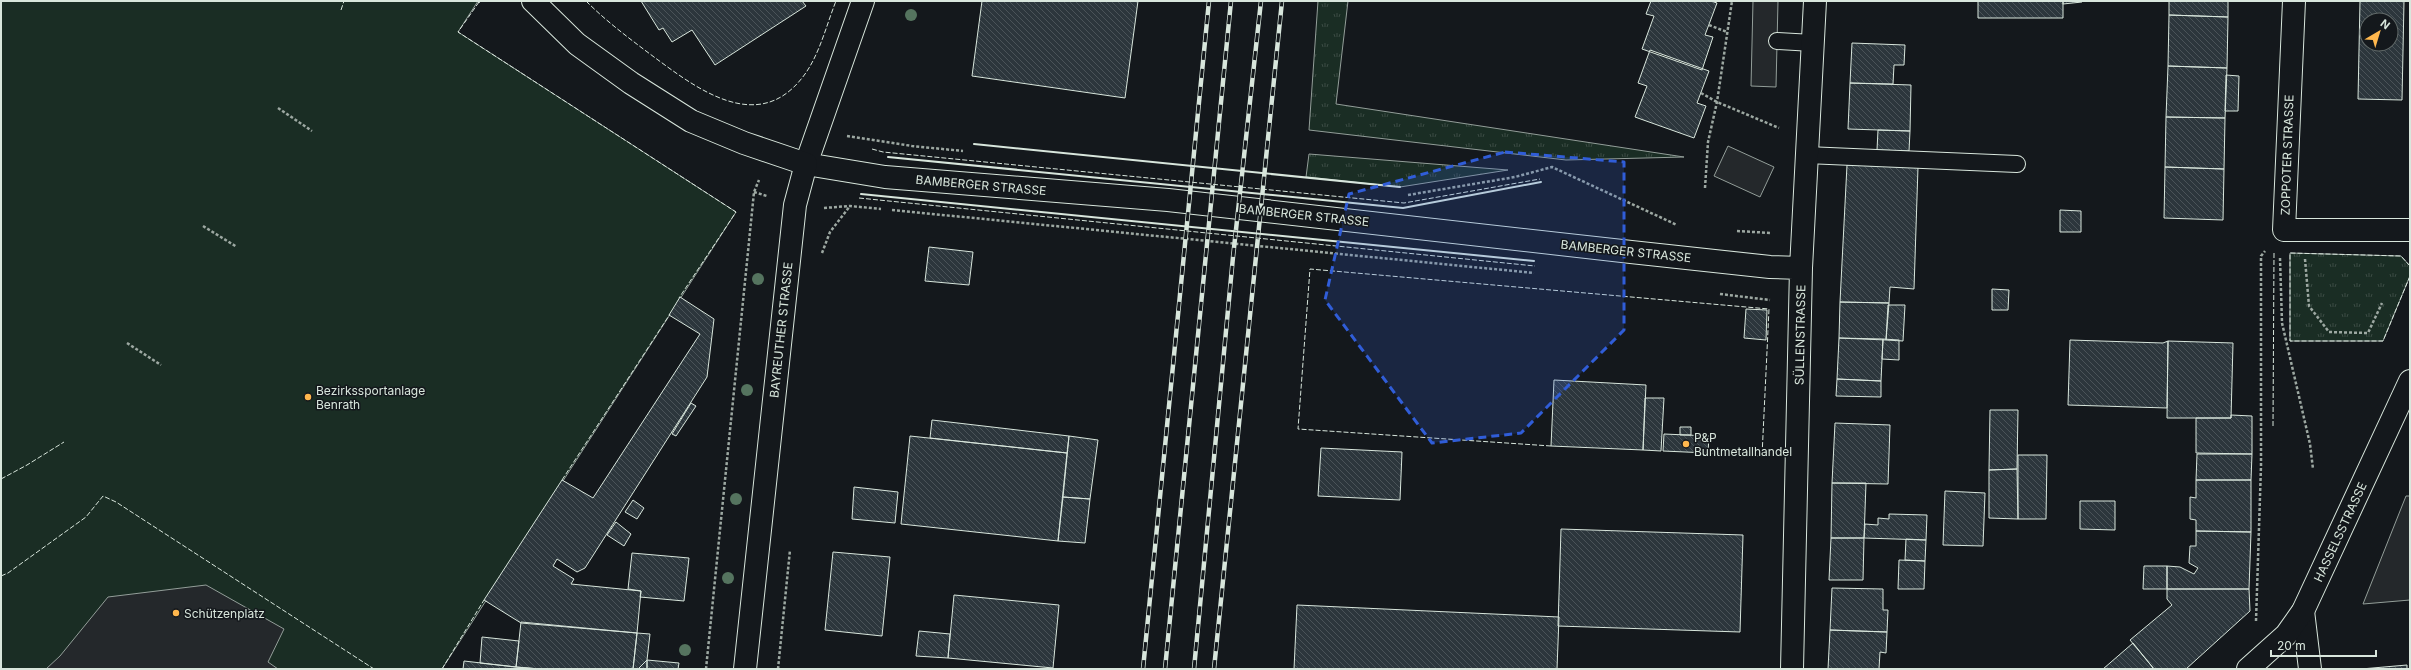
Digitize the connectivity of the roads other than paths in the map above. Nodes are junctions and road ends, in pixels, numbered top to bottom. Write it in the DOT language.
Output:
graph roads {
  1 [pos="533,1"];
  2 [pos="863,1"];
  3 [pos="1815,1"];
  4 [pos="2294,1"];
  5 [pos="1777,41"];
  6 [pos="1813,43"];
  7 [pos="1806,155"];
  8 [pos="806,164"];
  9 [pos="2017,164"];
  10 [pos="2410,230"];
  11 [pos="1801,268"];
  12 [pos="2410,381"];
  13 [pos="2303,611"];
  14 [pos="745,669"];
  15 [pos="1792,669"];
  16 [pos="2248,669"];
  17 [pos="2310,669"];
  1 -- 8 [label="street, BAMBERGER STRASSE"];
  2 -- 8 [label="street, BAYREUTHER STRASSE"];
  3 -- 6 [label="street, SÜLLENSTRASSE"];
  4 -- 10 [label="street, ZOPPOTER STRASSE"];
  5 -- 6 [label="lane"];
  6 -- 7 [label="street, SÜLLENSTRASSE"];
  7 -- 9 [label="lane"];
  7 -- 11 [label="street, SÜLLENSTRASSE"];
  8 -- 11 [label="street, BAMBERGER STRASSE"];
  8 -- 14 [label="street, BAYREUTHER STRASSE"];
  11 -- 15 [label="street, SÜLLENSTRASSE"];
  12 -- 13 [label="street, HASSELSSTRASSE"];
  13 -- 16 [label="street, HASSELSSTRASSE"];
  13 -- 17 [label="street"];
}
